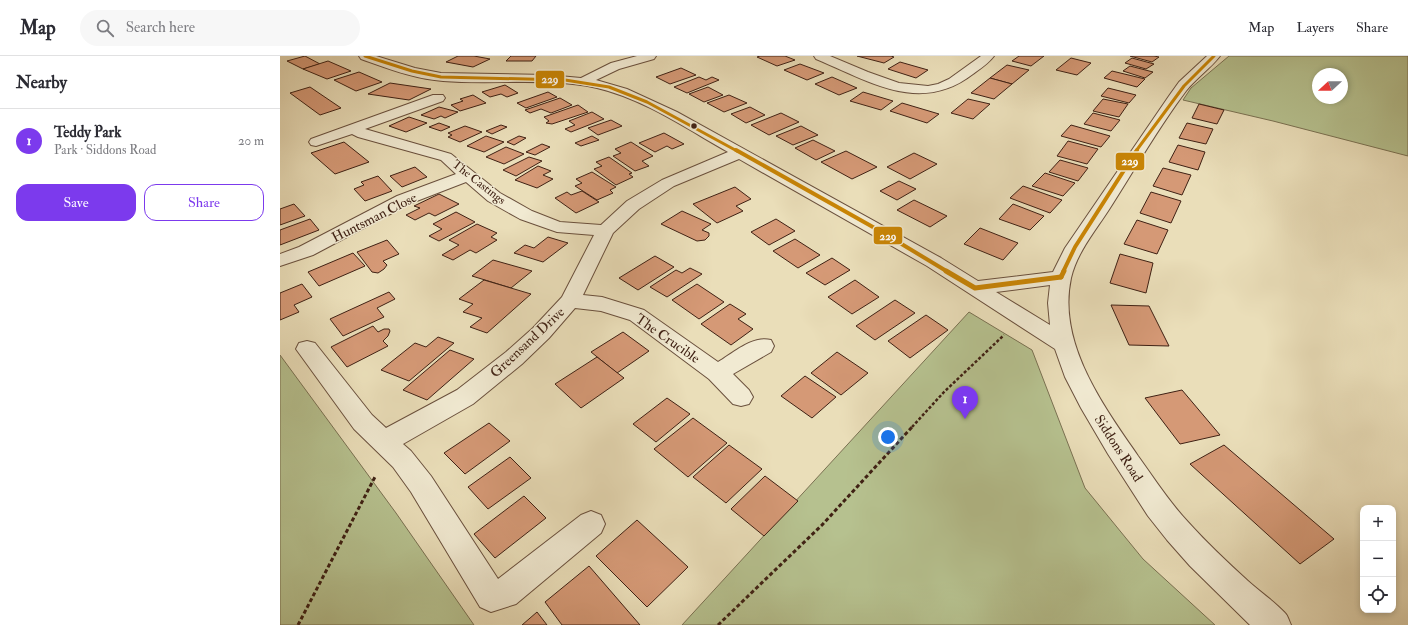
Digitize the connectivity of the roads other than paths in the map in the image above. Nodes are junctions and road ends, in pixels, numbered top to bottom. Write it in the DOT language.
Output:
graph roads {
  1 [pos="365,56"];
  2 [pos="650,56"];
  3 [pos="820,56"];
  4 [pos="988,56"];
  5 [pos="1214,56"];
  6 [pos="583,82"];
  7 [pos="438,98"];
  8 [pos="353,129"];
  9 [pos="316,142"];
  10 [pos="740,153"];
  11 [pos="468,175"];
  12 [pos="605,231"];
  13 [pos="280,260"];
  14 [pos="1061,277"];
  15 [pos="975,288"];
  16 [pos="570,300"];
  17 [pos="1065,345"];
  18 [pos="763,346"];
  19 [pos="307,349"];
  20 [pos="717,373"];
  21 [pos="741,397"];
  22 [pos="393,450"];
  23 [pos="591,524"];
  24 [pos="1269,620"];
  1 -- 6 [label="street"];
  2 -- 6 [label="street"];
  3 -- 4 [label="street"];
  5 -- 14 [label="street, Siddons Road"];
  6 -- 10 [label="street"];
  7 -- 8 [label="street"];
  8 -- 9 [label="street"];
  8 -- 11 [label="street, The Castings"];
  10 -- 12 [label="street, Greensand Drive"];
  10 -- 15 [label="street"];
  11 -- 12 [label="street, The Castings"];
  11 -- 13 [label="street, Huntsman Close"];
  12 -- 16 [label="street, Greensand Drive"];
  14 -- 15 [label="street"];
  14 -- 17 [label="street, Siddons Road"];
  15 -- 17 [label="street"];
  16 -- 20 [label="street, The Crucible"];
  16 -- 22 [label="street, Greensand Drive"];
  17 -- 24 [label="street, Siddons Road"];
  18 -- 20 [label="street"];
  19 -- 22 [label="street"];
  20 -- 21 [label="street, The Crucible"];
  22 -- 23 [label="street"];
}
